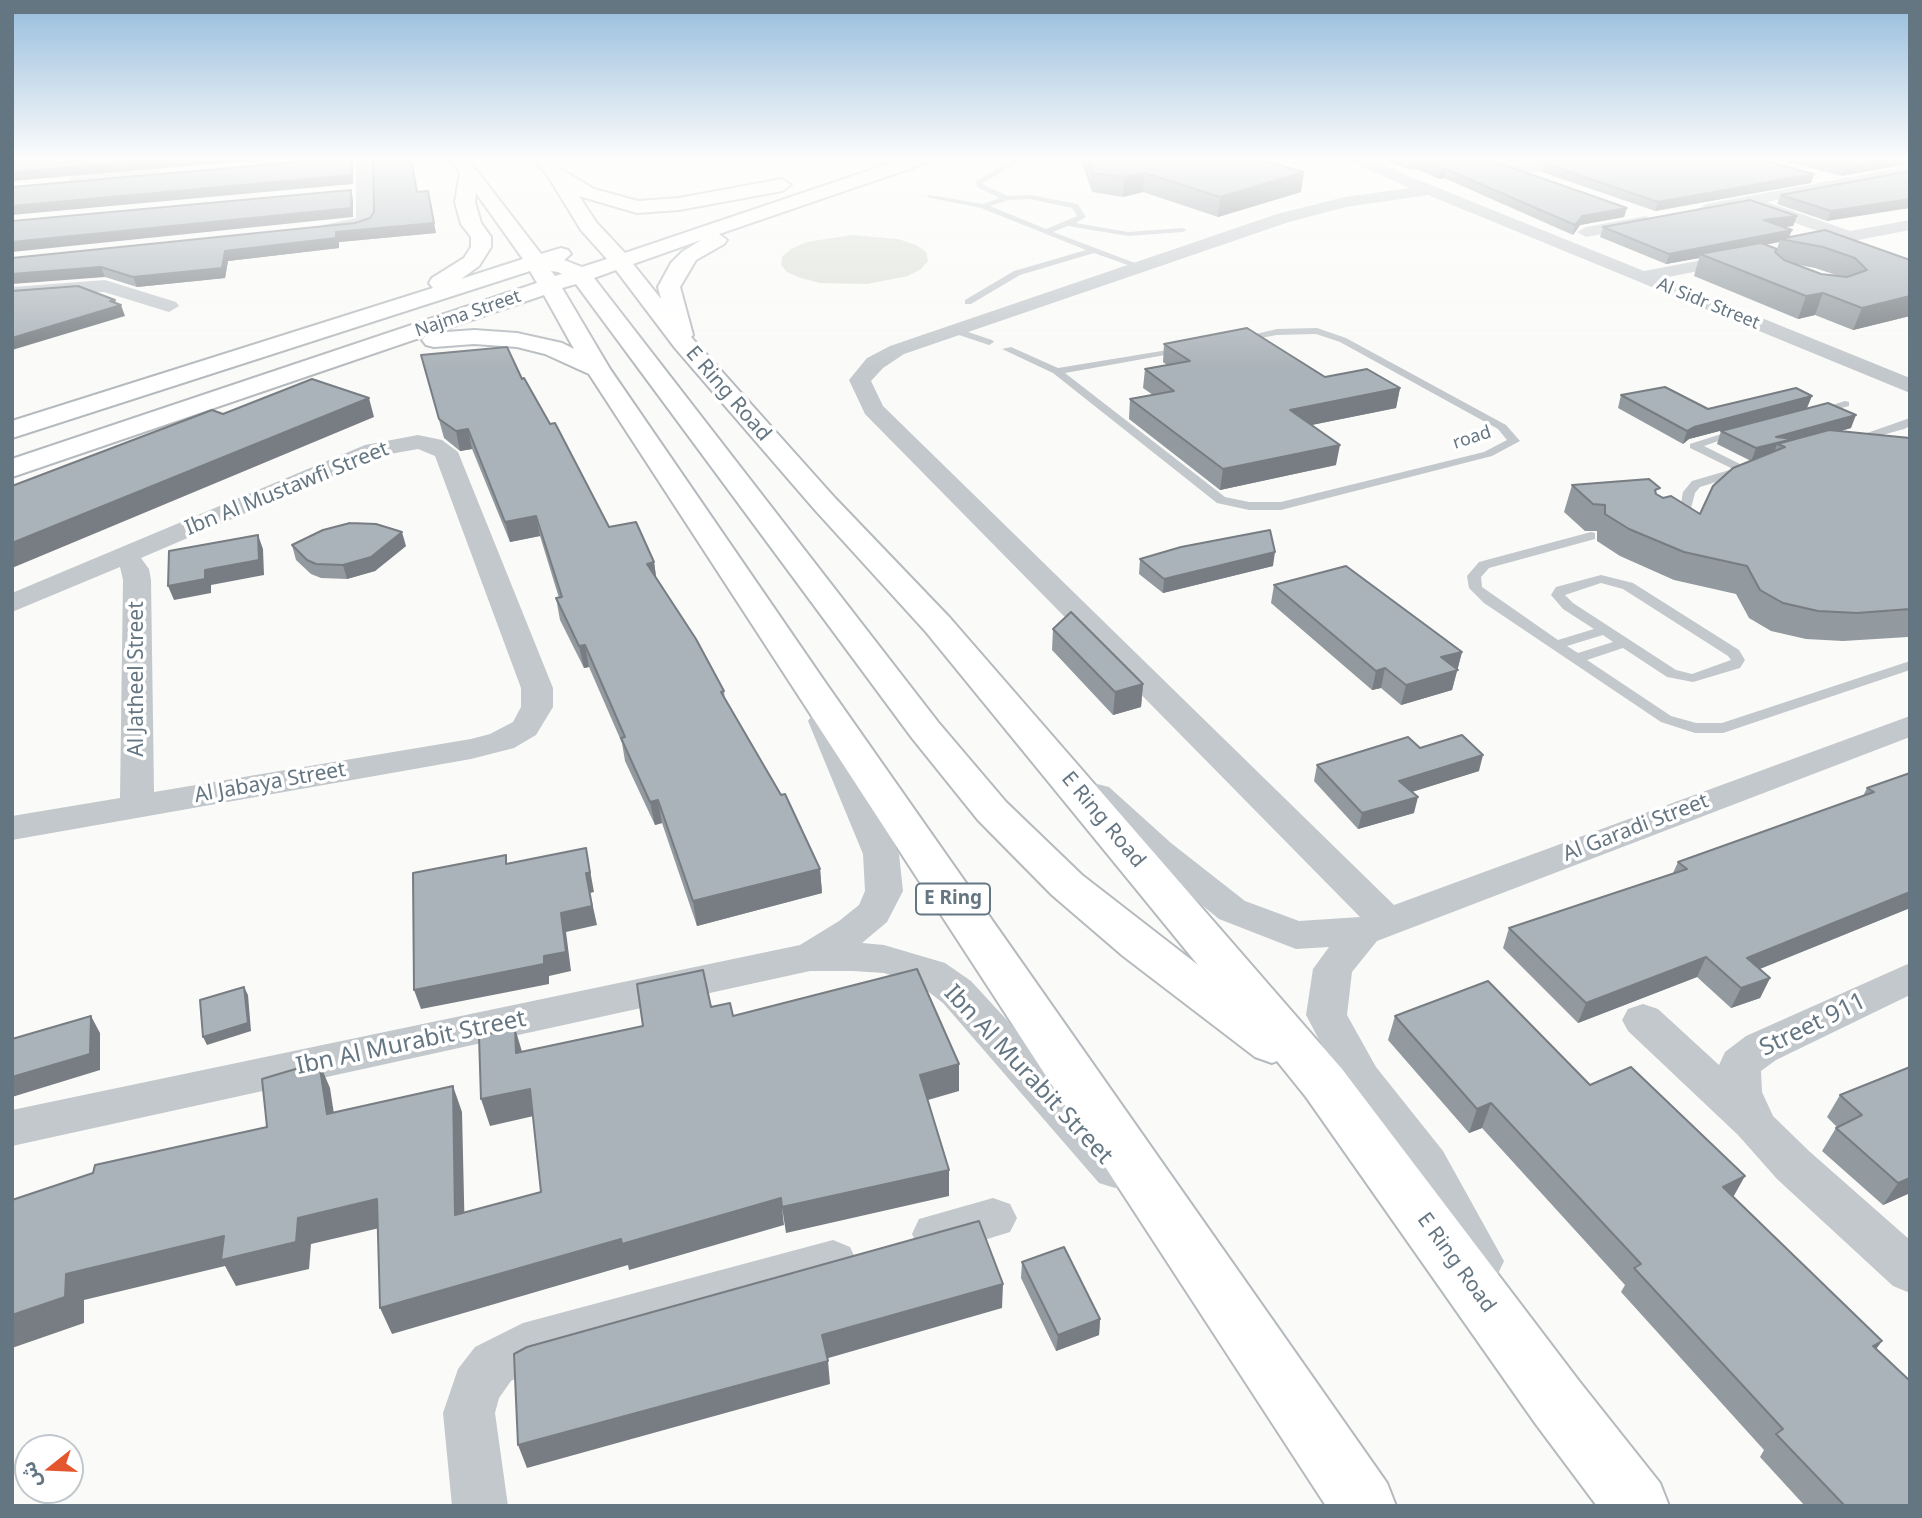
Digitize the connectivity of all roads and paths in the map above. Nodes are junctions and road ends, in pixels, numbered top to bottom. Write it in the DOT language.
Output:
graph roads {
  1 [pos="333,229"];
  2 [pos="475,229"];
  3 [pos="541,229"];
  4 [pos="587,229"];
  5 [pos="679,229"];
  6 [pos="705,229"];
  7 [pos="735,229"];
  8 [pos="1038,229"];
  9 [pos="1055,229"];
  10 [pos="1094,229"];
  11 [pos="1250,229"];
  12 [pos="1523,229"];
  13 [pos="1603,229"];
  14 [pos="1829,229"];
  15 [pos="1889,229"];
  16 [pos="1183,230"];
  17 [pos="314,231"];
  18 [pos="1046,232"];
  19 [pos="1586,232"];
  20 [pos="550,234"];
  21 [pos="1850,236"];
  22 [pos="1787,249"];
  23 [pos="1094,250"];
  24 [pos="1762,254"];
  25 [pos="581,261"];
  26 [pos="1139,266"];
  27 [pos="1642,277"];
  28 [pos="12,293"];
  29 [pos="968,302"];
  30 [pos="169,306"];
  31 [pos="374,313"];
  32 [pos="953,330"];
  33 [pos="989,342"];
  34 [pos="1222,342"];
  35 [pos="683,343"];
  36 [pos="1195,347"];
  37 [pos="1007,349"];
  38 [pos="339,358"];
  39 [pos="598,369"];
  40 [pos="1057,371"];
  41 [pos="1910,386"];
  42 [pos="1845,404"];
  43 [pos="1805,415"];
  44 [pos="1907,425"];
  45 [pos="1751,428"];
  46 [pos="12,430"];
  47 [pos="1836,445"];
  48 [pos="12,455"];
  49 [pos="12,469"];
  50 [pos="1655,518"];
  51 [pos="1591,536"];
  52 [pos="125,556"];
  53 [pos="12,603"];
  54 [pos="1605,630"];
  55 [pos="1624,643"];
  56 [pos="1556,645"];
  57 [pos="1575,659"];
  58 [pos="1910,665"];
  59 [pos="810,687"];
  60 [pos="1910,726"];
  61 [pos="525,728"];
  62 [pos="1028,732"];
  63 [pos="137,806"];
  64 [pos="12,828"];
  65 [pos="1375,926"];
  66 [pos="810,957"];
  67 [pos="1910,978"];
  68 [pos="1643,1020"];
  69 [pos="1324,1083"];
  70 [pos="12,1128"];
  71 [pos="1757,1128"];
  72 [pos="993,1218"];
  73 [pos="1205,1270"];
  74 [pos="1910,1271"];
  75 [pos="1557,1402"];
  76 [pos="480,1506"];
  77 [pos="1364,1506"];
  78 [pos="1637,1506"];
  1 -- 17 [label="street"];
  2 -- 31 [label="main road"];
  3 -- 25 [label="main road, E Ring Road / E Ring"];
  4 -- 25 [label="main road, E Ring Road / E Ring"];
  5 -- 25 [label="main road"];
  6 -- 25 [label="main road, Najma Street"];
  7 -- 35 [label="main road"];
  8 -- 18 [label="lane"];
  9 -- 18 [label="lane"];
  10 -- 16 [label="lane"];
  11 -- 26 [label="street"];
  12 -- 27 [label="street, Al Sidr Street"];
  13 -- 19 [label="street"];
  14 -- 21 [label="street"];
  15 -- 21 [label="street"];
  18 -- 23 [label="lane"];
  20 -- 25 [label="main road"];
  21 -- 22 [label="street"];
  23 -- 26 [label="lane"];
  23 -- 29 [label="lane"];
  24 -- 27 [label="street"];
  25 -- 31 [label="main road, Najma Street"];
  25 -- 35 [label="main road, E Ring Road / E Ring"];
  25 -- 38 [label="main road, Najma Street"];
  25 -- 39 [label="main road, E Ring Road / E Ring"];
  25 -- 48 [label="main road"];
  25 -- 69 [label="main road"];
  26 -- 32 [label="street"];
  27 -- 41 [label="street, Al Sidr Street"];
  28 -- 30 [label="street"];
  31 -- 46 [label="main road, Najma Street"];
  32 -- 33 [label="lane"];
  32 -- 65 [label="street"];
  34 -- 40 [label="lane, road"];
  35 -- 62 [label="main road, E Ring Road / E Ring"];
  36 -- 40 [label="lane"];
  37 -- 40 [label="lane"];
  38 -- 39 [label="main road"];
  38 -- 49 [label="main road, Najma Street"];
  39 -- 59 [label="main road, E Ring Road / E Ring"];
  42 -- 43 [label="lane"];
  44 -- 47 [label="lane"];
  45 -- 50 [label="lane"];
  51 -- 56 [label="lane"];
  52 -- 53 [label="street, Ibn Al Mustawfi Street"];
  52 -- 61 [label="street, Ibn Al Mustawfi Street"];
  52 -- 63 [label="street, Al Jatheel Street"];
  54 -- 55 [label="lane"];
  54 -- 55 [label="lane"];
  54 -- 56 [label="lane"];
  55 -- 57 [label="lane"];
  56 -- 57 [label="lane"];
  57 -- 58 [label="lane"];
  59 -- 66 [label="street, Ibn Al Murabit Street"];
  59 -- 73 [label="main road, E Ring Road / E Ring"];
  60 -- 65 [label="street, Al Garadi Street"];
  61 -- 63 [label="street, Al Jabaya Street"];
  62 -- 65 [label="street, Al Garadi Street"];
  62 -- 69 [label="main road, E Ring Road / E Ring"];
  63 -- 64 [label="street, Al Jabaya Street"];
  65 -- 75 [label="street"];
  66 -- 70 [label="street, Ibn Al Murabit Street"];
  66 -- 73 [label="street, Ibn Al Murabit Street"];
  67 -- 71 [label="street, Street 911"];
  68 -- 71 [label="street, Street 911"];
  69 -- 75 [label="main road, E Ring Road / E Ring"];
  71 -- 74 [label="street, Street 911"];
  72 -- 76 [label="street"];
  73 -- 77 [label="main road, E Ring Road / E Ring"];
  75 -- 78 [label="main road, E Ring Road / E Ring"];
}
